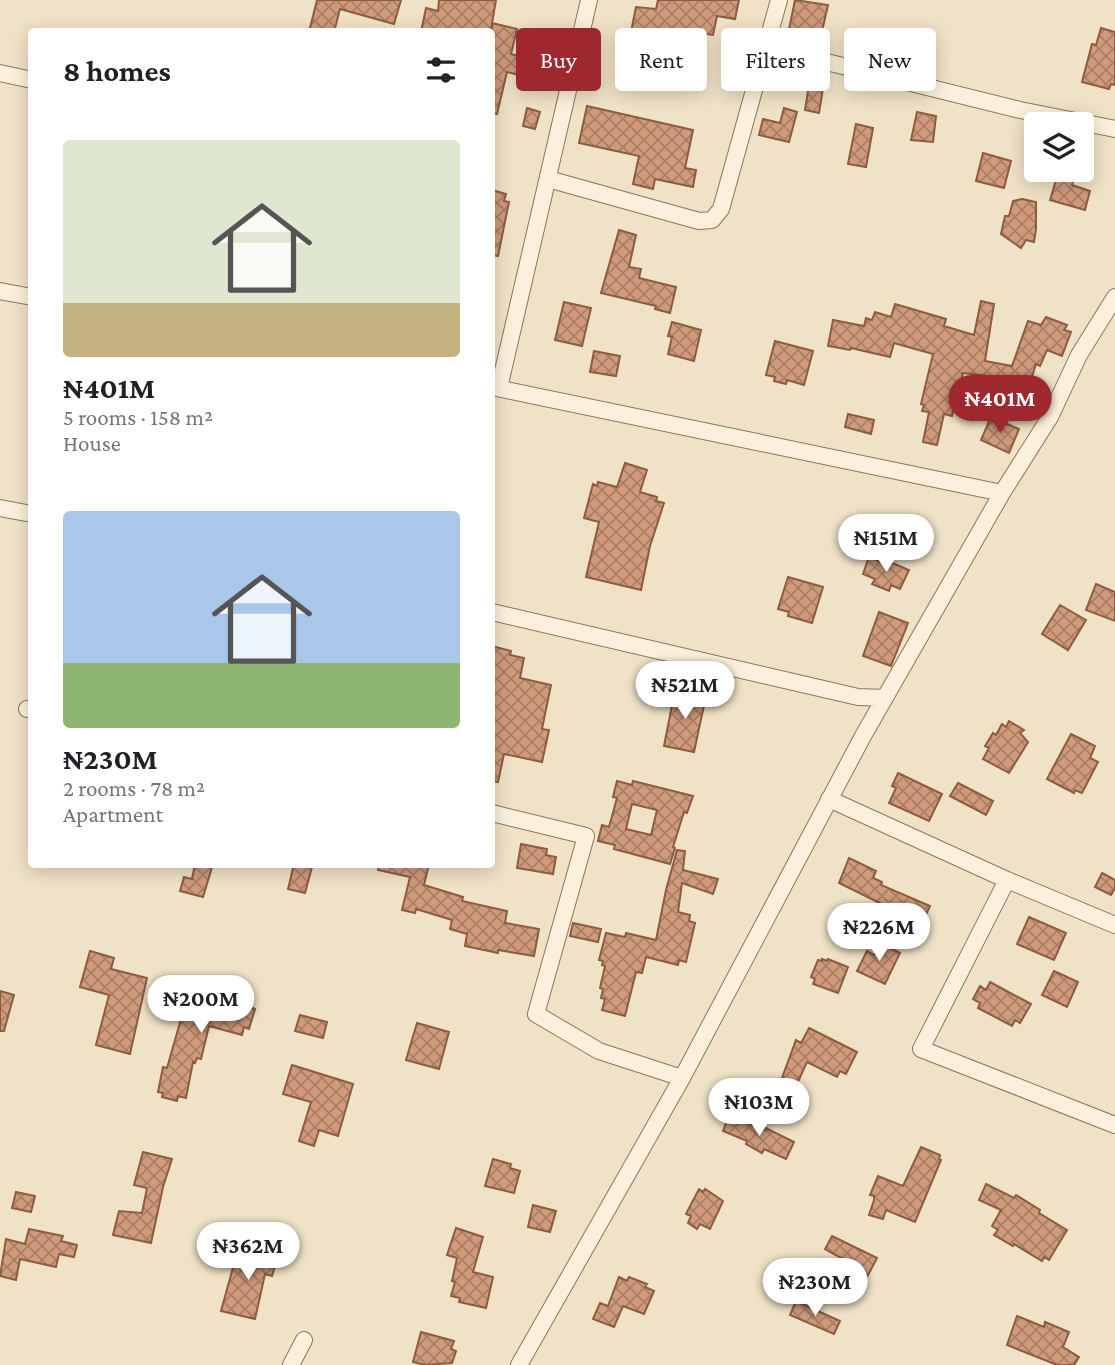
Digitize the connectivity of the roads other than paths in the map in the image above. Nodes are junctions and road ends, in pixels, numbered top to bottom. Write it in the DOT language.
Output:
graph roads {
  1 [pos="589,0"];
  2 [pos="779,0"];
  3 [pos="771,28"];
  4 [pos="830,63"];
  5 [pos="0,73"];
  6 [pos="28,79"];
  7 [pos="754,91"];
  8 [pos="1115,129"];
  9 [pos="548,179"];
  10 [pos="0,291"];
  11 [pos="28,296"];
  12 [pos="1115,298"];
  13 [pos="495,388"];
  14 [pos="1002,493"];
  15 [pos="0,508"];
  16 [pos="28,513"];
  17 [pos="495,613"];
  18 [pos="885,698"];
  19 [pos="830,799"];
  20 [pos="495,814"];
  21 [pos="1007,880"];
  22 [pos="1115,925"];
  23 [pos="682,1078"];
  24 [pos="1115,1125"];
  25 [pos="303,1340"];
  26 [pos="290,1365"];
  27 [pos="519,1365"];
  1 -- 9 [label="street"];
  2 -- 3 [label="street"];
  4 -- 8 [label="street"];
  5 -- 6 [label="street"];
  7 -- 9 [label="street"];
  9 -- 13 [label="street"];
  10 -- 11 [label="street"];
  12 -- 14 [label="street"];
  13 -- 14 [label="street"];
  14 -- 18 [label="street"];
  15 -- 16 [label="street"];
  17 -- 18 [label="street"];
  18 -- 19 [label="street"];
  19 -- 21 [label="street"];
  19 -- 23 [label="street"];
  20 -- 23 [label="street"];
  21 -- 22 [label="street"];
  21 -- 24 [label="street"];
  23 -- 27 [label="street"];
  25 -- 26 [label="street"];
}
